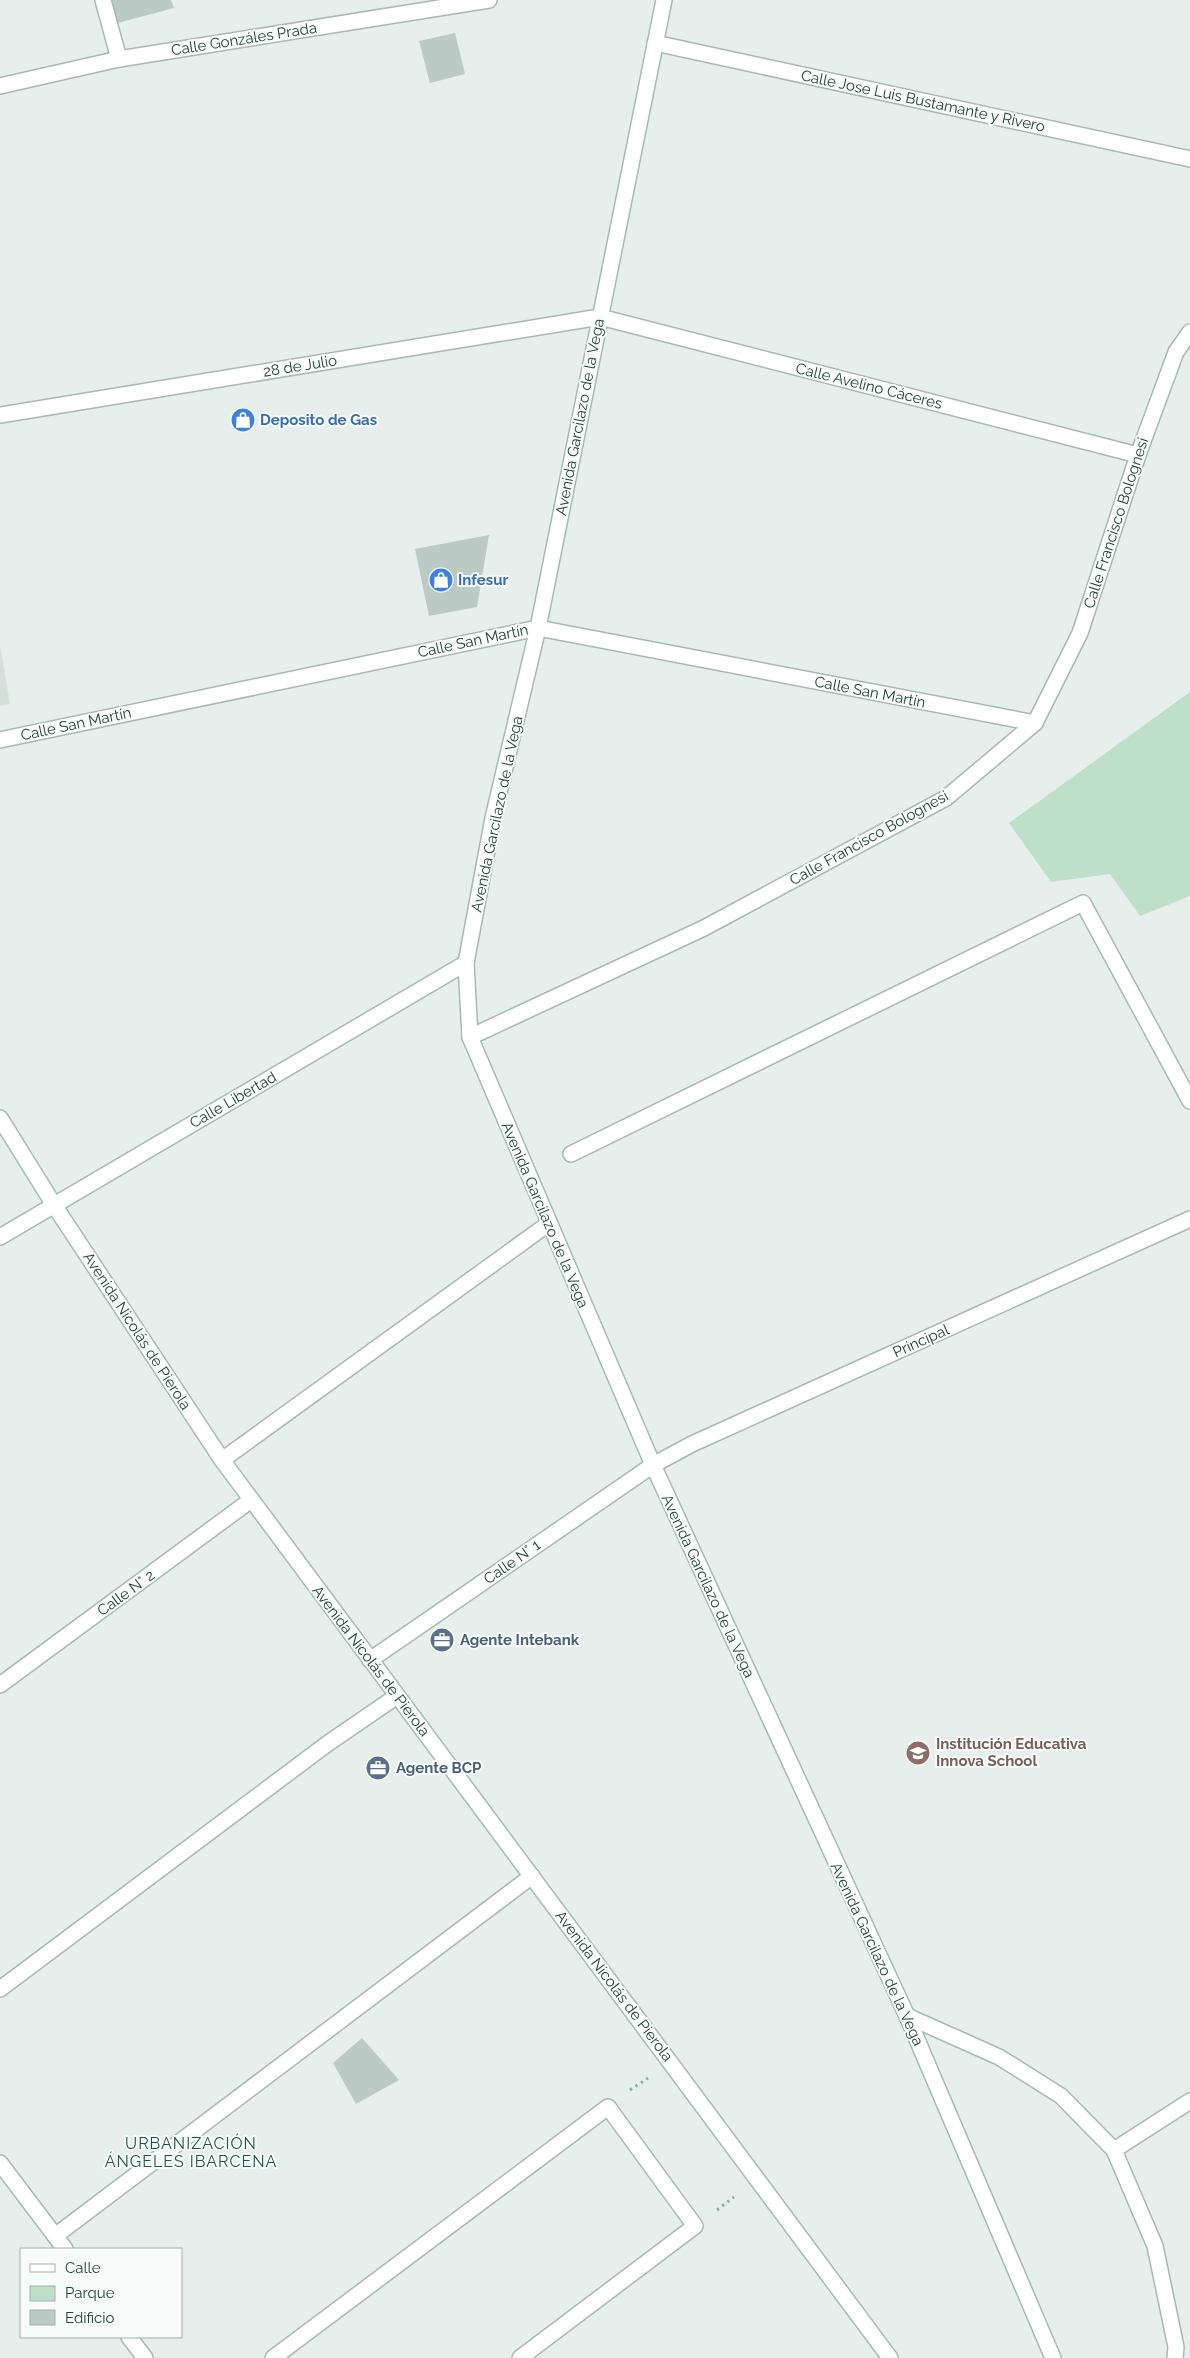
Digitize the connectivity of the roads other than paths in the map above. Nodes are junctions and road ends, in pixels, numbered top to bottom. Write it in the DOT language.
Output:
graph roads {
  1 [pos="103,0"];
  2 [pos="489,0"];
  3 [pos="664,0"];
  4 [pos="655,43"];
  5 [pos="119,59"];
  6 [pos="0,86"];
  7 [pos="1190,159"];
  8 [pos="600,317"];
  9 [pos="1190,332"];
  10 [pos="0,414"];
  11 [pos="1138,455"];
  12 [pos="538,628"];
  13 [pos="1035,724"];
  14 [pos="0,740"];
  15 [pos="466,963"];
  16 [pos="470,1037"];
  17 [pos="1190,1101"];
  18 [pos="0,1118"];
  19 [pos="571,1154"];
  20 [pos="54,1205"];
  21 [pos="1190,1219"];
  22 [pos="548,1224"];
  23 [pos="0,1237"];
  24 [pos="222,1460"];
  25 [pos="653,1465"];
  26 [pos="251,1500"];
  27 [pos="370,1660"];
  28 [pos="0,1685"];
  29 [pos="397,1696"];
  30 [pos="532,1876"];
  31 [pos="0,1989"];
  32 [pos="907,2016"];
  33 [pos="1190,2101"];
  34 [pos="1114,2150"];
  35 [pos="0,2163"];
  36 [pos="55,2236"];
  37 [pos="64,2248"];
  38 [pos="130,2338"];
  39 [pos="1180,2351"];
  40 [pos="145,2358"];
  41 [pos="273,2358"];
  42 [pos="520,2358"];
  43 [pos="890,2358"];
  44 [pos="1053,2358"];
  1 -- 5 [label="street"];
  2 -- 5 [label="street, Calle Gonzáles Prada"];
  3 -- 4 [label="street, Avenida Garcilazo de la Vega"];
  4 -- 7 [label="street, Calle Jose Luis Bustamante y Rivero"];
  4 -- 8 [label="street, Avenida Garcilazo de la Vega"];
  5 -- 6 [label="street, Calle Gonzáles Prada"];
  8 -- 10 [label="street, 28 de Julio"];
  8 -- 11 [label="street, Calle Avelino Cáceres"];
  8 -- 12 [label="street, Avenida Garcilazo de la Vega"];
  9 -- 11 [label="street, Calle Francisco Bolognesi"];
  11 -- 13 [label="street, Calle Francisco Bolognesi"];
  12 -- 13 [label="street, Calle San Martín"];
  12 -- 14 [label="street, Calle San Martín"];
  12 -- 15 [label="street, Avenida Garcilazo de la Vega"];
  13 -- 16 [label="street, Calle Francisco Bolognesi"];
  15 -- 16 [label="street, Avenida Garcilazo de la Vega"];
  15 -- 20 [label="street, Calle Libertad"];
  16 -- 22 [label="street, Avenida Garcilazo de la Vega"];
  17 -- 19 [label="street"];
  18 -- 20 [label="street, Avenida Nicolás de Pierola"];
  20 -- 23 [label="street, Calle Libertad"];
  20 -- 24 [label="street, Avenida Nicolás de Pierola"];
  21 -- 25 [label="street, Principal"];
  22 -- 24 [label="street"];
  22 -- 25 [label="street, Avenida Garcilazo de la Vega"];
  24 -- 26 [label="street, Avenida Nicolás de Pierola"];
  25 -- 27 [label="street, Calle N° 1"];
  25 -- 32 [label="street, Avenida Garcilazo de la Vega"];
  26 -- 27 [label="street, Avenida Nicolás de Pierola"];
  26 -- 28 [label="street, Calle N° 2"];
  27 -- 29 [label="street, Avenida Nicolás de Pierola"];
  29 -- 30 [label="street, Avenida Nicolás de Pierola"];
  29 -- 31 [label="street"];
  30 -- 36 [label="street"];
  30 -- 43 [label="street, Avenida Nicolás de Pierola"];
  32 -- 34 [label="street"];
  32 -- 44 [label="street, Avenida Garcilazo de la Vega"];
  33 -- 34 [label="street"];
  34 -- 39 [label="street"];
  35 -- 36 [label="street"];
  36 -- 37 [label="street"];
  38 -- 40 [label="street"];
  41 -- 42 [label="street"];
}
